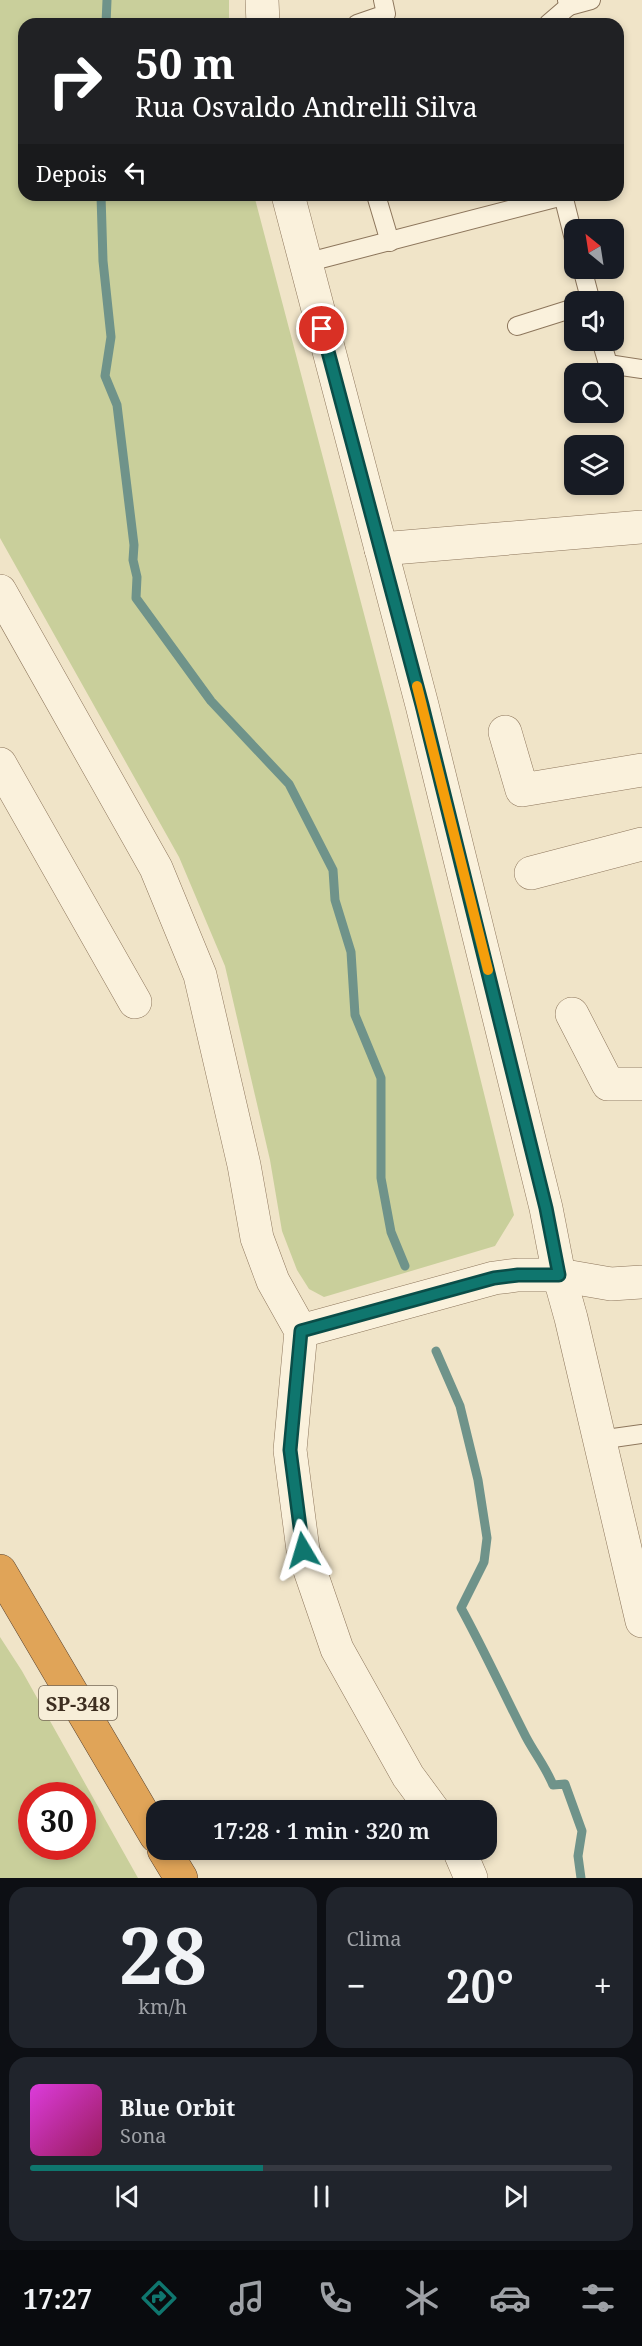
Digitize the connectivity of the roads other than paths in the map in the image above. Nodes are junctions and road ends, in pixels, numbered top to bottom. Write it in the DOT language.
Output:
graph roads {
  1 [pos="262,0"];
  2 [pos="383,0"];
  3 [pos="591,0"];
  4 [pos="568,3"];
  5 [pos="263,18"];
  6 [pos="374,18"];
  7 [pos="554,18"];
  8 [pos="290,201"];
  9 [pos="378,201"];
  10 [pos="544,201"];
  11 [pos="564,201"];
  12 [pos="569,219"];
  13 [pos="390,242"];
  14 [pos="305,263"];
  15 [pos="564,311"];
  16 [pos="517,326"];
  17 [pos="605,351"];
  18 [pos="642,369"];
  19 [pos="642,527"];
  20 [pos="381,549"];
  21 [pos="0,591"];
  22 [pos="505,732"];
  23 [pos="0,765"];
  24 [pos="642,770"];
  25 [pos="642,844"];
  26 [pos="531,873"];
  27 [pos="135,1002"];
  28 [pos="572,1014"];
  29 [pos="642,1084"];
  30 [pos="559,1275"];
  31 [pos="642,1282"];
  32 [pos="301,1331"];
  33 [pos="642,1434"];
  34 [pos="599,1440"];
  35 [pos="0,1571"];
  36 [pos="642,1621"];
  37 [pos="426,1800"];
  38 [pos="146,1819"];
  39 [pos="170,1860"];
  40 [pos="463,1860"];
  41 [pos="181,1878"];
  42 [pos="471,1878"];
  1 -- 5 [label="street"];
  2 -- 6 [label="lane"];
  3 -- 4 [label="lane"];
  4 -- 7 [label="lane"];
  8 -- 14 [label="street"];
  9 -- 13 [label="lane"];
  10 -- 13 [label="lane"];
  11 -- 12 [label="lane"];
  13 -- 14 [label="lane"];
  14 -- 20 [label="street"];
  15 -- 16 [label="lane"];
  17 -- 18 [label="lane"];
  19 -- 20 [label="street"];
  20 -- 30 [label="street"];
  21 -- 32 [label="street"];
  22 -- 24 [label="street"];
  23 -- 27 [label="street"];
  25 -- 26 [label="street"];
  28 -- 29 [label="street"];
  30 -- 31 [label="street"];
  30 -- 32 [label="street"];
  30 -- 34 [label="street"];
  32 -- 37 [label="street"];
  33 -- 34 [label="lane"];
  34 -- 36 [label="street"];
  35 -- 38 [label="highway, SP-348"];
  39 -- 41 [label="highway"];
  40 -- 42 [label="street"];
}
